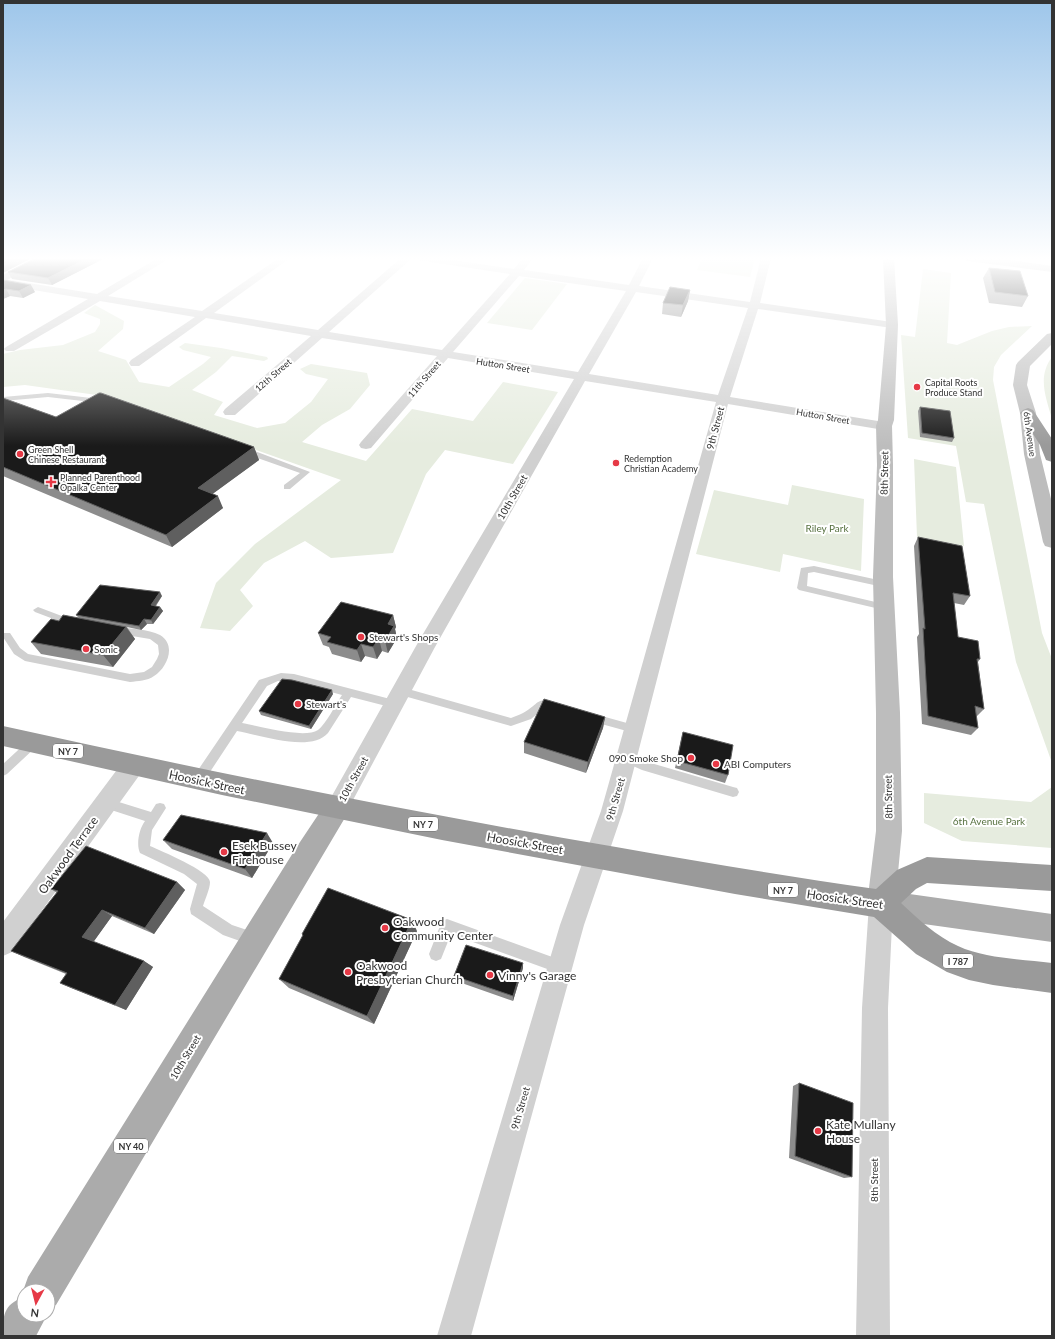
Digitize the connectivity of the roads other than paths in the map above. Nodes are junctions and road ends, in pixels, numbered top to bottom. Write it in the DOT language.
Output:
graph roads {
  1 [pos="59,320"];
  2 [pos="196,320"];
  3 [pos="230,320"];
  4 [pos="336,320"];
  5 [pos="475,320"];
  6 [pos="615,320"];
  7 [pos="749,320"];
  8 [pos="861,320"];
  9 [pos="892,320"];
  10 [pos="892,325"];
  11 [pos="319,335"];
  12 [pos="1052,337"];
  13 [pos="10,349"];
  14 [pos="445,355"];
  15 [pos="134,363"];
  16 [pos="582,378"];
  17 [pos="3,399"];
  18 [pos="723,399"];
  19 [pos="109,402"];
  20 [pos="230,412"];
  21 [pos="1028,413"];
  22 [pos="884,426"];
  23 [pos="366,445"];
  24 [pos="233,446"];
  25 [pos="1052,457"];
  26 [pos="287,487"];
  27 [pos="1052,542"];
  28 [pos="884,595"];
  29 [pos="38,610"];
  30 [pos="80,624"];
  31 [pos="110,630"];
  32 [pos="7,636"];
  33 [pos="349,692"];
  34 [pos="397,697"];
  35 [pos="564,710"];
  36 [pos="579,714"];
  37 [pos="235,726"];
  38 [pos="634,729"];
  39 [pos="3,736"];
  40 [pos="33,743"];
  41 [pos="626,758"];
  42 [pos="133,766"];
  43 [pos="3,771"];
  44 [pos="198,780"];
  45 [pos="733,792"];
  46 [pos="106,803"];
  47 [pos="337,808"];
  48 [pos="596,856"];
  49 [pos="1052,878"];
  50 [pos="881,904"];
  51 [pos="1052,928"];
  52 [pos="256,940"];
  53 [pos="3,943"];
  54 [pos="436,954"];
  55 [pos="561,967"];
  56 [pos="1052,978"];
  57 [pos="47,1283"];
  58 [pos="454,1336"];
  59 [pos="873,1336"];
  1 -- 13 [label="street"];
  2 -- 15 [label="street"];
  3 -- 11 [label="street, Hutton Street"];
  4 -- 11 [label="street, 12th Street"];
  5 -- 14 [label="street, 11th Street"];
  6 -- 16 [label="street, 10th Street"];
  7 -- 18 [label="street, 9th Street"];
  8 -- 10 [label="street"];
  9 -- 10 [label="street, 8th Street"];
  10 -- 22 [label="street, 8th Street"];
  11 -- 14 [label="street, Hutton Street"];
  11 -- 20 [label="street, 12th Street"];
  12 -- 21 [label="street, 6th Avenue"];
  14 -- 16 [label="street, Hutton Street"];
  14 -- 23 [label="street, 11th Street"];
  16 -- 18 [label="street, Hutton Street"];
  16 -- 34 [label="street, 10th Street"];
  17 -- 19 [label="lane"];
  18 -- 22 [label="street, Hutton Street"];
  18 -- 38 [label="street, 9th Street"];
  21 -- 25 [label="highway"];
  21 -- 27 [label="street, 6th Avenue"];
  22 -- 28 [label="street, 8th Street"];
  24 -- 26 [label="lane"];
  28 -- 28 [label="lane"];
  28 -- 50 [label="street, 8th Street"];
  29 -- 30 [label="lane"];
  31 -- 32 [label="lane"];
  33 -- 34 [label="lane"];
  33 -- 37 [label="lane"];
  33 -- 37 [label="lane"];
  34 -- 35 [label="lane"];
  34 -- 47 [label="street, 10th Street"];
  36 -- 38 [label="lane"];
  37 -- 44 [label="lane"];
  38 -- 41 [label="street, 9th Street"];
  39 -- 40 [label="highway, Hoosick Street / NY 7"];
  40 -- 42 [label="highway, Hoosick Street / NY 7"];
  40 -- 43 [label="lane"];
  41 -- 45 [label="lane"];
  41 -- 48 [label="street, 9th Street"];
  42 -- 44 [label="highway, Hoosick Street / NY 7"];
  42 -- 46 [label="street, Oakwood Terrace"];
  44 -- 47 [label="highway, Hoosick Street / NY 7"];
  46 -- 52 [label="lane"];
  46 -- 53 [label="street, Oakwood Terrace"];
  47 -- 48 [label="highway, Hoosick Street / NY 7"];
  47 -- 52 [label="main road, 10th Street / NY 40"];
  48 -- 50 [label="highway, Hoosick Street / NY 7"];
  48 -- 55 [label="street, 9th Street"];
  49 -- 50 [label="highway"];
  50 -- 51 [label="main road, Hoosick Street"];
  50 -- 56 [label="highway, I 787"];
  50 -- 59 [label="street, 8th Street"];
  52 -- 57 [label="main road, 10th Street / NY 40"];
  54 -- 55 [label="lane"];
  55 -- 58 [label="street, 9th Street"];
}
